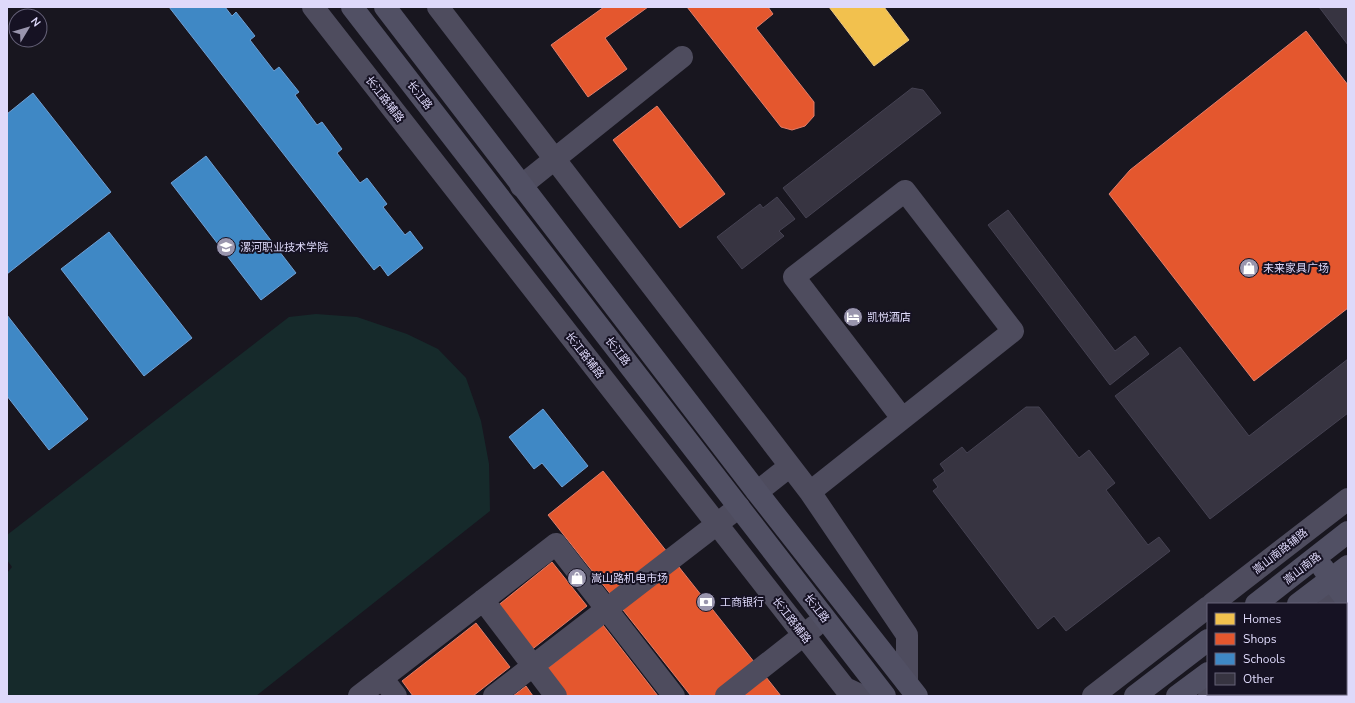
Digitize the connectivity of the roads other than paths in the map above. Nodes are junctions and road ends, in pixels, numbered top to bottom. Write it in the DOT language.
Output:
graph roads {
  1 [pos="313,7"];
  2 [pos="352,7"];
  3 [pos="386,7"];
  4 [pos="438,7"];
  5 [pos="682,57"];
  6 [pos="555,160"];
  7 [pos="521,186"];
  8 [pos="902,418"];
  9 [pos="790,466"];
  10 [pos="757,492"];
  11 [pos="810,492"];
  12 [pos="1348,499"];
  13 [pos="739,507"];
  14 [pos="717,524"];
  15 [pos="1348,532"];
  16 [pos="1315,558"];
  17 [pos="1348,566"];
  18 [pos="1340,594"];
  19 [pos="483,600"];
  20 [pos="1215,602"];
  21 [pos="1259,602"];
  22 [pos="1302,603"];
  23 [pos="1207,608"];
  24 [pos="607,609"];
  25 [pos="825,618"];
  26 [pos="804,635"];
  27 [pos="1207,641"];
  28 [pos="533,666"];
  29 [pos="1207,674"];
  30 [pos="382,678"];
  31 [pos="912,690"];
  32 [pos="359,696"];
  33 [pos="396,696"];
  34 [pos="494,696"];
  35 [pos="556,696"];
  36 [pos="674,696"];
  37 [pos="726,696"];
  38 [pos="862,696"];
  39 [pos="885,696"];
  40 [pos="933,696"];
  41 [pos="1093,696"];
  42 [pos="1135,696"];
  43 [pos="1177,696"];
  1 -- 14 [label="street, 长江路辅路"];
  2 -- 13 [label="main road, 长江路"];
  3 -- 7 [label="main road"];
  4 -- 6 [label="street"];
  5 -- 6 [label="street"];
  6 -- 7 [label="street"];
  6 -- 9 [label="street"];
  7 -- 10 [label="main road"];
  8 -- 8 [label="street"];
  8 -- 11 [label="street"];
  9 -- 10 [label="street"];
  9 -- 11 [label="street"];
  10 -- 31 [label="main road"];
  11 -- 31 [label="street"];
  12 -- 20 [label="street, 嵩山南路辅路"];
  13 -- 14 [label="street"];
  13 -- 25 [label="main road, 长江路"];
  14 -- 24 [label="street"];
  14 -- 26 [label="street, 长江路辅路"];
  15 -- 16 [label="main road, 嵩山南路"];
  16 -- 18 [label="main road"];
  16 -- 21 [label="main road, 嵩山南路"];
  17 -- 18 [label="main road"];
  18 -- 22 [label="main road"];
  19 -- 24 [label="street"];
  19 -- 28 [label="street"];
  19 -- 30 [label="street"];
  20 -- 21 [label="street"];
  23 -- 41 [label="street, 嵩山南路辅路"];
  24 -- 28 [label="street"];
  24 -- 36 [label="street"];
  25 -- 26 [label="street"];
  25 -- 39 [label="main road, 长江路"];
  26 -- 37 [label="street"];
  26 -- 38 [label="street, 长江路辅路"];
  27 -- 42 [label="main road"];
  28 -- 34 [label="street"];
  28 -- 35 [label="street"];
  29 -- 43 [label="main road"];
  30 -- 32 [label="street"];
  30 -- 33 [label="street"];
  31 -- 40 [label="main road"];
}
